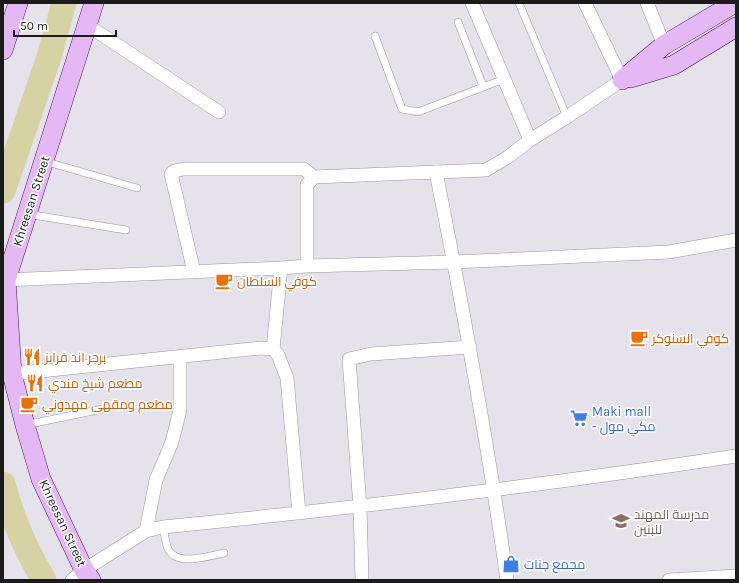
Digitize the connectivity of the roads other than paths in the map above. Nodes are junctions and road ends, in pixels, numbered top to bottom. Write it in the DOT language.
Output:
graph roads {
  1 [pos="18,3"];
  2 [pos="94,3"];
  3 [pos="472,3"];
  4 [pos="519,3"];
  5 [pos="585,3"];
  6 [pos="647,3"];
  7 [pos="735,3"];
  8 [pos="458,22"];
  9 [pos="87,25"];
  10 [pos="736,27"];
  11 [pos="375,36"];
  12 [pos="664,45"];
  13 [pos="3,50"];
  14 [pos="504,78"];
  15 [pos="622,80"];
  16 [pos="483,86"];
  17 [pos="219,112"];
  18 [pos="567,117"];
  19 [pos="530,140"];
  20 [pos="44,161"];
  21 [pos="436,172"];
  22 [pos="314,177"];
  23 [pos="137,188"];
  24 [pos="27,214"];
  25 [pos="126,230"];
  26 [pos="736,240"];
  27 [pos="454,262"];
  28 [pos="307,266"];
  29 [pos="281,268"];
  30 [pos="194,272"];
  31 [pos="4,280"];
  32 [pos="470,347"];
  33 [pos="273,348"];
  34 [pos="180,357"];
  35 [pos="12,374"];
  36 [pos="116,406"];
  37 [pos="25,425"];
  38 [pos="736,456"];
  39 [pos="494,490"];
  40 [pos="360,507"];
  41 [pos="299,514"];
  42 [pos="163,527"];
  43 [pos="146,531"];
  44 [pos="224,553"];
  45 [pos="736,576"];
  46 [pos="82,577"];
  47 [pos="362,580"];
  48 [pos="507,580"];
  49 [pos="669,580"];
  1 -- 13 [label="street"];
  2 -- 9 [label="street, Khreesan Street"];
  3 -- 14 [label="street"];
  4 -- 18 [label="lane"];
  5 -- 15 [label="street"];
  6 -- 12 [label="street"];
  7 -- 12 [label="street"];
  8 -- 16 [label="lane"];
  9 -- 17 [label="street"];
  9 -- 20 [label="street, Khreesan Street"];
  10 -- 15 [label="street"];
  11 -- 16 [label="lane"];
  12 -- 15 [label="street"];
  14 -- 16 [label="lane"];
  14 -- 19 [label="street"];
  15 -- 18 [label="street"];
  18 -- 19 [label="street"];
  19 -- 21 [label="street"];
  20 -- 23 [label="lane"];
  20 -- 24 [label="street, Khreesan Street"];
  21 -- 22 [label="street"];
  21 -- 27 [label="street"];
  22 -- 28 [label="street"];
  22 -- 30 [label="street"];
  24 -- 25 [label="lane"];
  24 -- 31 [label="street, Khreesan Street"];
  26 -- 27 [label="street"];
  27 -- 28 [label="street"];
  27 -- 32 [label="street"];
  28 -- 29 [label="street"];
  29 -- 30 [label="street"];
  29 -- 33 [label="street"];
  30 -- 31 [label="street"];
  31 -- 35 [label="street, Khreesan Street"];
  32 -- 39 [label="street"];
  32 -- 40 [label="street"];
  33 -- 34 [label="street"];
  33 -- 41 [label="street"];
  34 -- 35 [label="street"];
  34 -- 43 [label="street"];
  35 -- 37 [label="street, Khreesan Street"];
  36 -- 37 [label="lane"];
  37 -- 46 [label="street, Khreesan Street"];
  38 -- 39 [label="street"];
  39 -- 40 [label="street"];
  39 -- 48 [label="street"];
  40 -- 41 [label="street"];
  40 -- 47 [label="street"];
  41 -- 42 [label="street"];
  42 -- 43 [label="street"];
  42 -- 44 [label="lane"];
  43 -- 46 [label="street"];
  45 -- 49 [label="street"];
}
